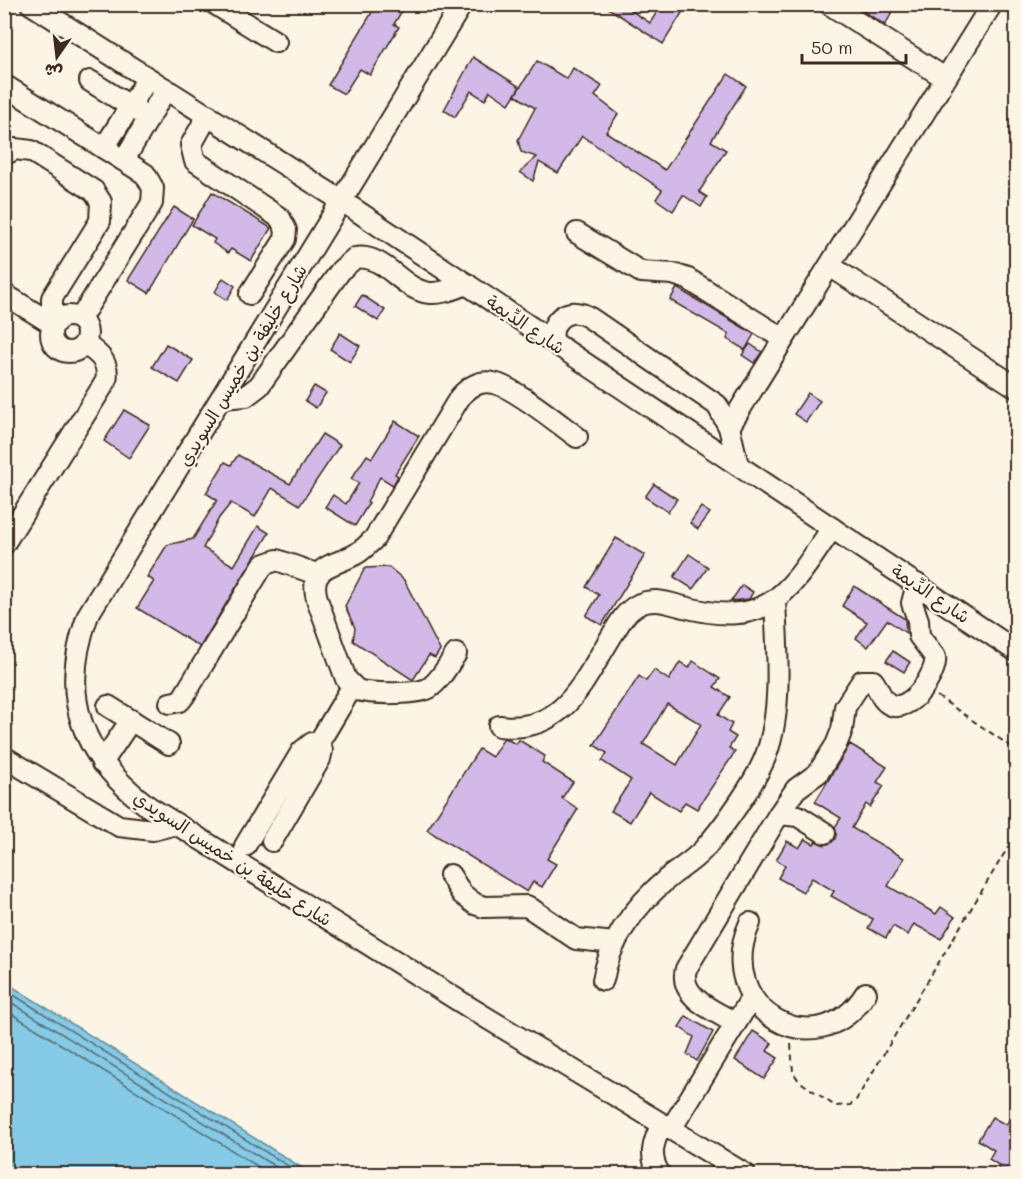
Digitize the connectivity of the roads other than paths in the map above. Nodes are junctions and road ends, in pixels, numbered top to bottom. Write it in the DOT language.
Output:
graph roads {
  1 [pos="31,4"];
  2 [pos="215,4"];
  3 [pos="462,4"];
  4 [pos="829,4"];
  5 [pos="992,4"];
  6 [pos="276,42"];
  7 [pos="148,78"];
  8 [pos="945,78"];
  9 [pos="90,81"];
  10 [pos="5,88"];
  11 [pos="166,89"];
  12 [pos="130,106"];
  13 [pos="208,115"];
  14 [pos="148,118"];
  15 [pos="104,148"];
  16 [pos="4,155"];
  17 [pos="124,160"];
  18 [pos="342,201"];
  19 [pos="577,233"];
  20 [pos="830,266"];
  21 [pos="467,284"];
  22 [pos="4,294"];
  23 [pos="250,294"];
  24 [pos="80,320"];
  25 [pos="56,322"];
  26 [pos="782,338"];
  27 [pos="553,341"];
  28 [pos="85,344"];
  29 [pos="1017,387"];
  30 [pos="222,398"];
  31 [pos="729,427"];
  32 [pos="577,437"];
  33 [pos="738,465"];
  34 [pos="832,528"];
  35 [pos="4,544"];
  36 [pos="318,575"];
  37 [pos="917,584"];
  38 [pos="775,601"];
  39 [pos="1017,651"];
  40 [pos="456,654"];
  41 [pos="352,687"];
  42 [pos="170,703"];
  43 [pos="108,706"];
  44 [pos="131,720"];
  45 [pos="499,726"];
  46 [pos="170,744"];
  47 [pos="318,744"];
  48 [pos="4,758"];
  49 [pos="102,763"];
  50 [pos="779,814"];
  51 [pos="176,824"];
  52 [pos="825,833"];
  53 [pos="272,841"];
  54 [pos="245,846"];
  55 [pos="450,875"];
  56 [pos="750,923"];
  57 [pos="615,943"];
  58 [pos="603,980"];
  59 [pos="866,993"];
  60 [pos="752,998"];
  61 [pos="735,1023"];
  62 [pos="667,1127"];
  63 [pos="660,1174"];
  64 [pos="745,1174"];
  1 -- 7 [label="street, شارع الدِّيمة"];
  2 -- 6 [label="street"];
  3 -- 18 [label="street, شارع خليفة بن خميس السويدي"];
  4 -- 8 [label="street"];
  5 -- 8 [label="street"];
  7 -- 11 [label="street, شارع الدِّيمة"];
  7 -- 12 [label="street"];
  8 -- 20 [label="street"];
  9 -- 12 [label="street"];
  10 -- 15 [label="street"];
  11 -- 13 [label="street, شارع الدِّيمة"];
  11 -- 14 [label="street"];
  12 -- 14 [label="street"];
  12 -- 15 [label="street"];
  13 -- 18 [label="street, شارع الدِّيمة"];
  13 -- 23 [label="street"];
  14 -- 17 [label="street"];
  15 -- 17 [label="street"];
  16 -- 25 [label="street"];
  17 -- 24 [label="street"];
  18 -- 21 [label="street, شارع الدِّيمة"];
  18 -- 30 [label="street, شارع خليفة بن خميس السويدي"];
  19 -- 26 [label="street"];
  20 -- 26 [label="street"];
  20 -- 29 [label="street"];
  21 -- 27 [label="street, شارع الدِّيمة"];
  21 -- 30 [label="street"];
  22 -- 25 [label="street"];
  24 -- 25 [label="street"];
  24 -- 28 [label="street"];
  25 -- 28 [label="street"];
  26 -- 31 [label="street"];
  27 -- 31 [label="street"];
  27 -- 33 [label="street, شارع الدِّيمة"];
  28 -- 35 [label="street"];
  30 -- 49 [label="street, شارع خليفة بن خميس السويدي"];
  31 -- 33 [label="street"];
  32 -- 36 [label="street"];
  33 -- 34 [label="street, شارع الدِّيمة"];
  34 -- 37 [label="street, شارع الدِّيمة"];
  34 -- 38 [label="street"];
  36 -- 41 [label="street"];
  36 -- 42 [label="street"];
  37 -- 39 [label="street, شارع الدِّيمة"];
  37 -- 50 [label="street"];
  38 -- 45 [label="street"];
  38 -- 57 [label="street"];
  40 -- 41 [label="street"];
  41 -- 47 [label="street"];
  43 -- 44 [label="street"];
  44 -- 46 [label="street"];
  44 -- 49 [label="street"];
  47 -- 53 [label="street"];
  47 -- 54 [label="street"];
  48 -- 51 [label="street"];
  49 -- 51 [label="street, شارع خليفة بن خميس السويدي"];
  50 -- 52 [label="street"];
  50 -- 61 [label="street"];
  51 -- 62 [label="street, شارع خليفة بن خميس السويدي"];
  55 -- 57 [label="street"];
  56 -- 60 [label="street"];
  57 -- 58 [label="street"];
  59 -- 60 [label="street"];
  60 -- 61 [label="street"];
  61 -- 62 [label="street"];
  62 -- 63 [label="street"];
  62 -- 64 [label="street, شارع خليفة بن خميس السويدي"];
}
